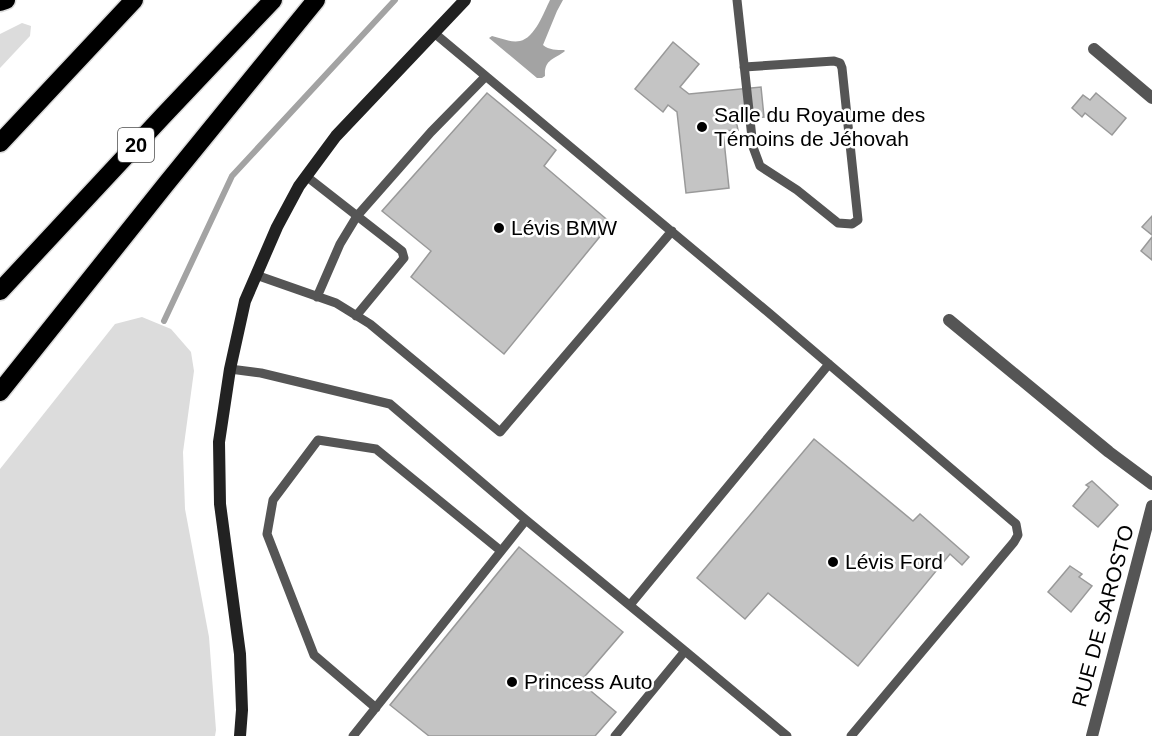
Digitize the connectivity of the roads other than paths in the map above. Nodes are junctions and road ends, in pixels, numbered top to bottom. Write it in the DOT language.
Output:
graph roads {
  1 [pos="6,0"];
  2 [pos="134,0"];
  3 [pos="273,0"];
  4 [pos="316,0"];
  5 [pos="465,0"];
  6 [pos="737,0"];
  7 [pos="0,2"];
  8 [pos="433,32"];
  9 [pos="1094,49"];
  10 [pos="744,67"];
  11 [pos="485,77"];
  12 [pos="1152,98"];
  13 [pos="0,143"];
  14 [pos="306,176"];
  15 [pos="357,216"];
  16 [pos="672,231"];
  17 [pos="256,275"];
  18 [pos="0,291"];
  19 [pos="317,297"];
  20 [pos="356,315"];
  21 [pos="948,320"];
  22 [pos="829,364"];
  23 [pos="230,369"];
  24 [pos="0,392"];
  25 [pos="1152,484"];
  26 [pos="1152,506"];
  27 [pos="526,520"];
  28 [pos="501,551"];
  29 [pos="630,605"];
  30 [pos="685,651"];
  31 [pos="376,708"];
  32 [pos="240,736"];
  33 [pos="353,736"];
  34 [pos="615,736"];
  35 [pos="787,736"];
  36 [pos="851,736"];
  37 [pos="1092,736"];
  1 -- 7 [label="highway"];
  2 -- 13 [label="highway"];
  3 -- 18 [label="highway, 20"];
  4 -- 24 [label="highway"];
  5 -- 8 [label="street"];
  6 -- 10 [label="lane"];
  8 -- 11 [label="lane"];
  8 -- 14 [label="street"];
  9 -- 12 [label="street"];
  10 -- 10 [label="lane"];
  11 -- 15 [label="lane"];
  11 -- 16 [label="lane"];
  14 -- 15 [label="lane"];
  14 -- 17 [label="street"];
  15 -- 19 [label="lane"];
  15 -- 20 [label="lane"];
  16 -- 20 [label="lane"];
  16 -- 22 [label="lane"];
  17 -- 19 [label="lane"];
  17 -- 23 [label="street"];
  19 -- 20 [label="lane"];
  21 -- 25 [label="street"];
  22 -- 29 [label="lane"];
  22 -- 36 [label="lane"];
  23 -- 27 [label="lane"];
  23 -- 32 [label="street"];
  26 -- 37 [label="street, RUE DE SAROSTO"];
  27 -- 28 [label="lane"];
  27 -- 29 [label="lane"];
  28 -- 31 [label="lane"];
  28 -- 31 [label="lane"];
  29 -- 30 [label="lane"];
  30 -- 34 [label="lane"];
  30 -- 35 [label="lane"];
  31 -- 33 [label="lane"];
}
